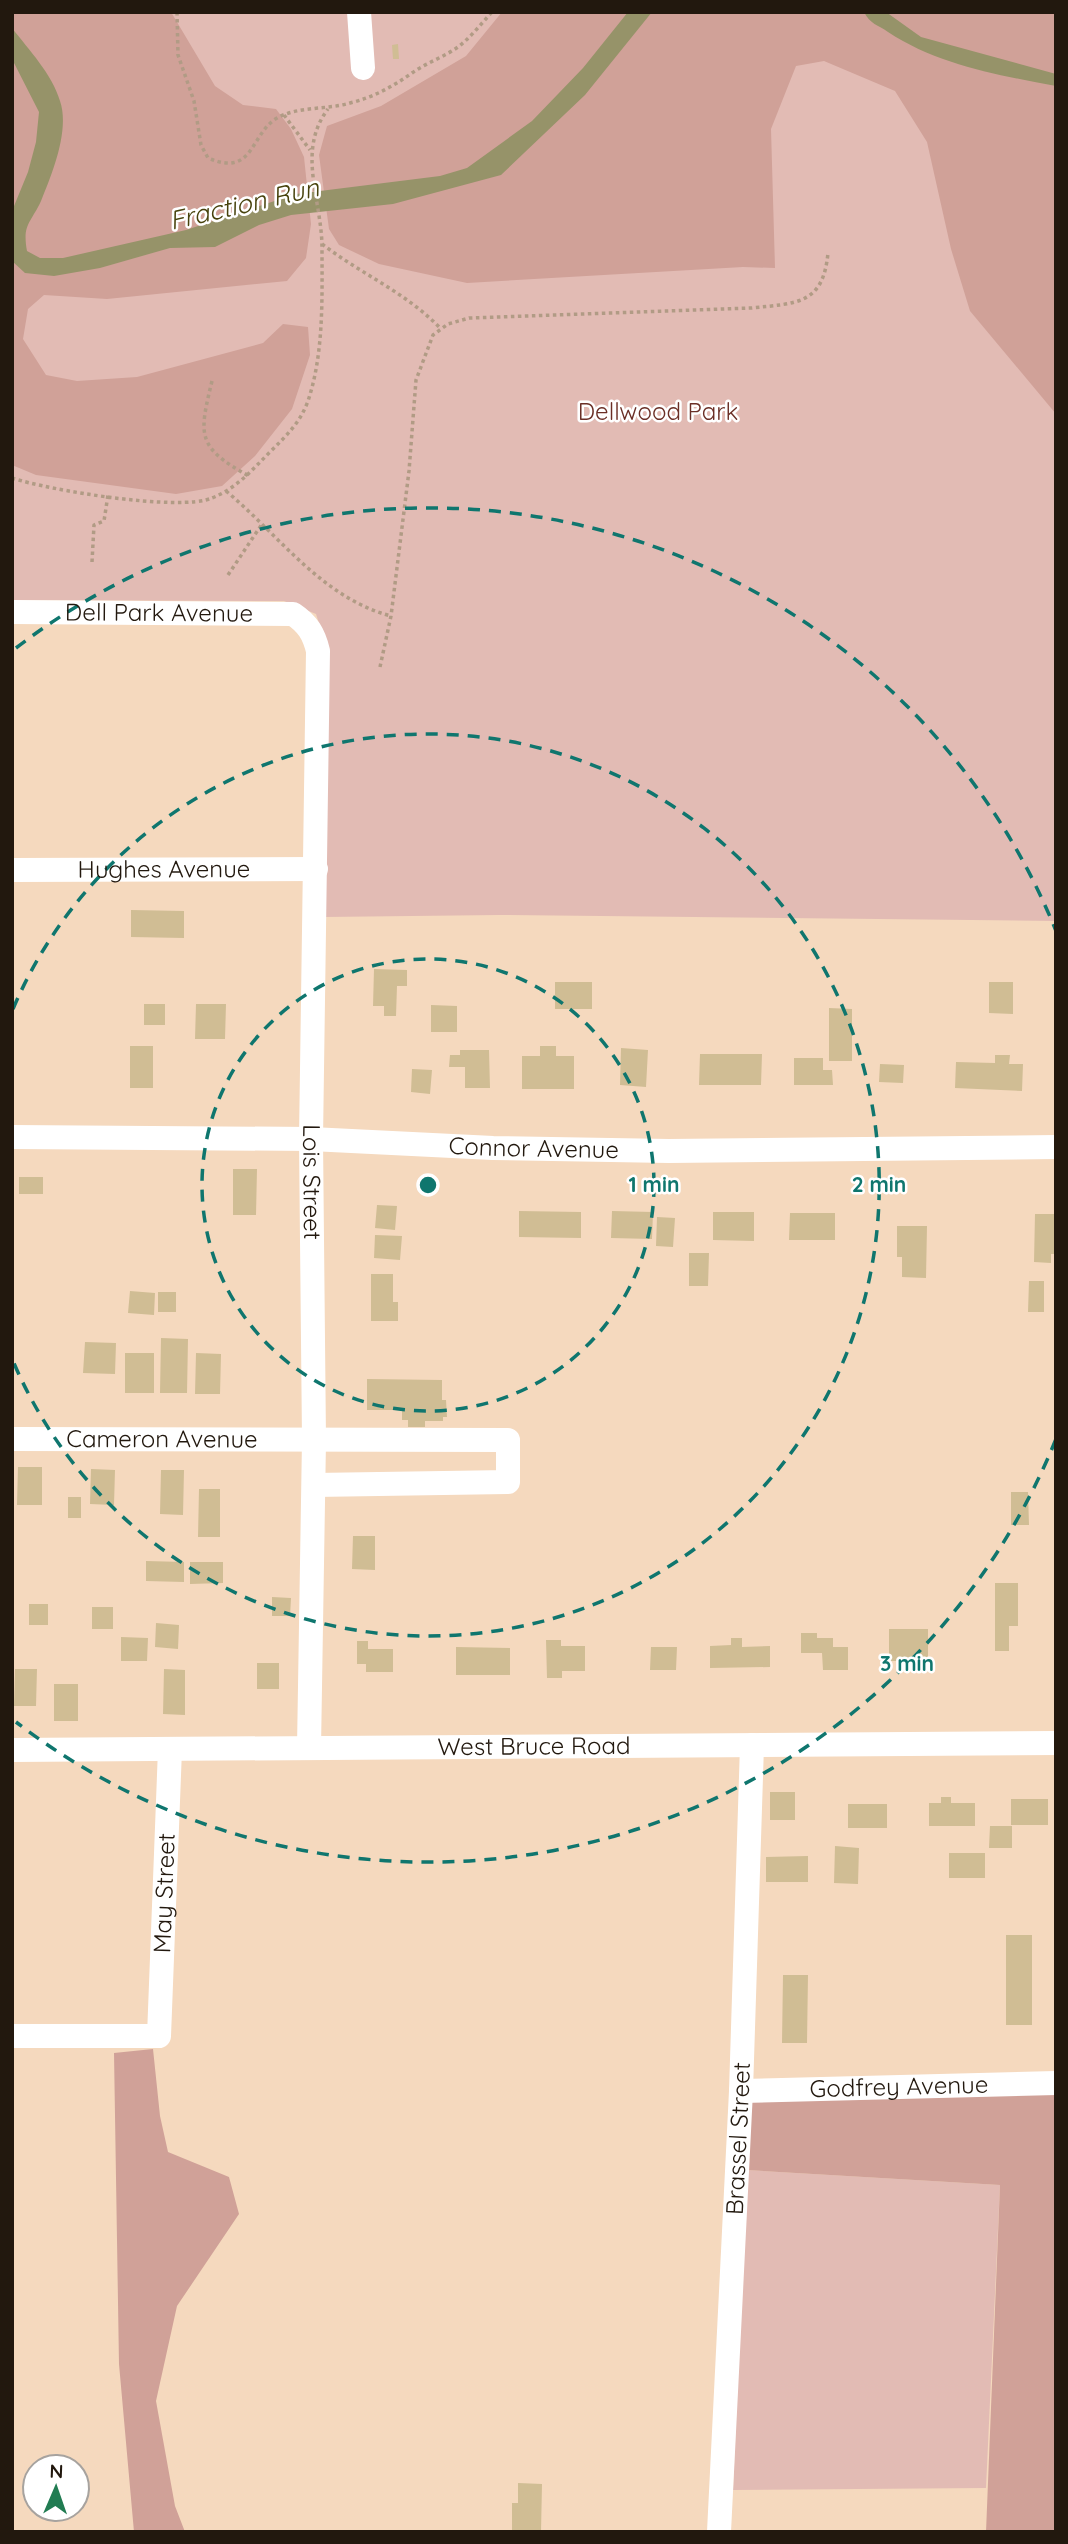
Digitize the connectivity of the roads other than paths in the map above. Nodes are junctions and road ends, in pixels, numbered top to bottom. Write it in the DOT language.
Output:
graph roads {
  1 [pos="359,12"];
  2 [pos="363,68"];
  3 [pos="12,612"];
  4 [pos="304,621"];
  5 [pos="316,869"];
  6 [pos="12,870"];
  7 [pos="12,1137"];
  8 [pos="312,1139"];
  9 [pos="1056,1147"];
  10 [pos="12,1439"];
  11 [pos="314,1440"];
  12 [pos="314,1485"];
  13 [pos="1056,1743"];
  14 [pos="752,1745"];
  15 [pos="309,1748"];
  16 [pos="170,1749"];
  17 [pos="12,1750"];
  18 [pos="12,2035"];
  19 [pos="1056,2083"];
  20 [pos="740,2091"];
  21 [pos="719,2532"];
  1 -- 2 [label="street"];
  3 -- 4 [label="street, Dell Park Avenue"];
  4 -- 5 [label="street, Lois Street"];
  5 -- 6 [label="street, Hughes Avenue"];
  5 -- 8 [label="street, Lois Street"];
  7 -- 8 [label="street, Connor Avenue"];
  8 -- 9 [label="street, Connor Avenue"];
  8 -- 11 [label="street, Lois Street"];
  10 -- 11 [label="street, Cameron Avenue"];
  11 -- 12 [label="street, Lois Street"];
  11 -- 12 [label="street, Cameron Avenue"];
  12 -- 15 [label="street, Lois Street"];
  13 -- 14 [label="street, West Bruce Road"];
  14 -- 15 [label="street, West Bruce Road"];
  14 -- 20 [label="street, Brassel Street"];
  15 -- 16 [label="street, West Bruce Road"];
  16 -- 17 [label="street, West Bruce Road"];
  16 -- 18 [label="street, May Street"];
  19 -- 20 [label="street, Godfrey Avenue"];
  20 -- 21 [label="street, Brassel Street"];
}
